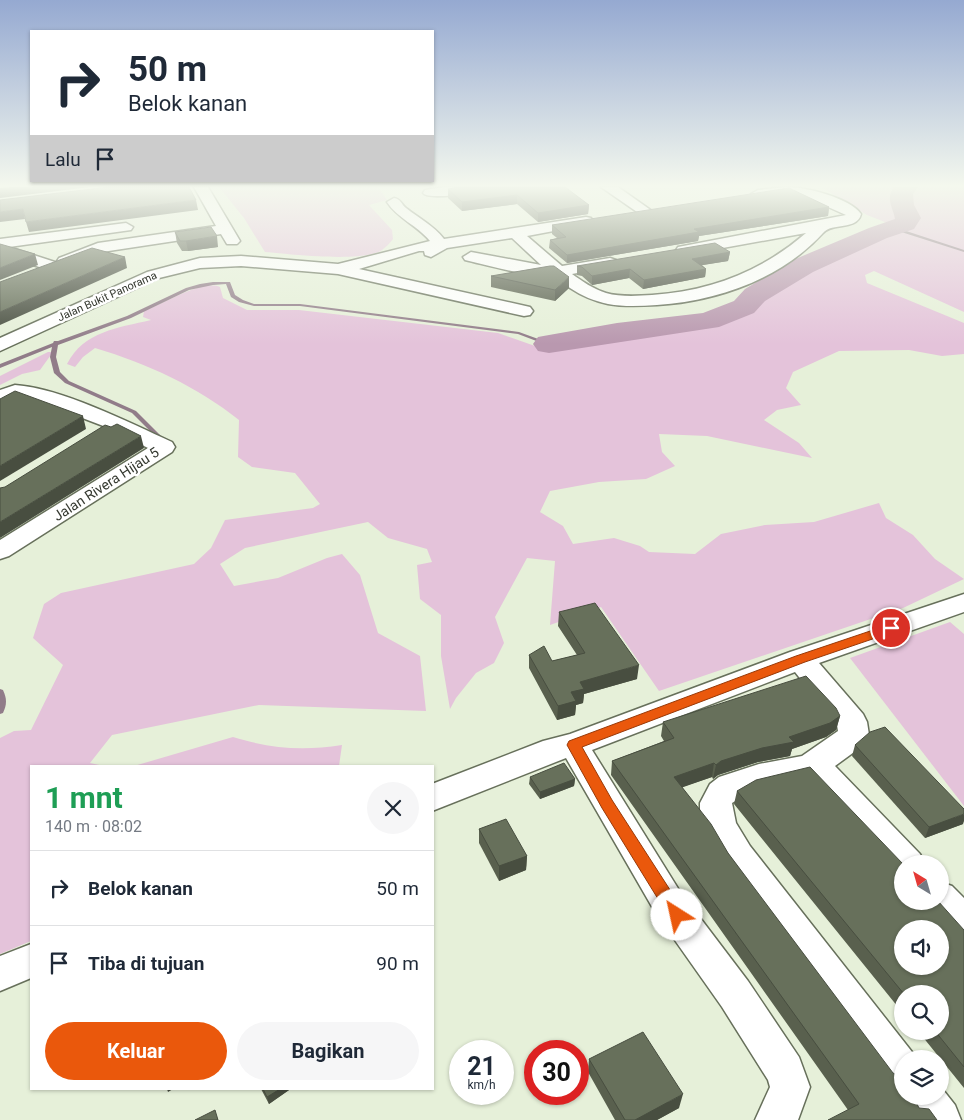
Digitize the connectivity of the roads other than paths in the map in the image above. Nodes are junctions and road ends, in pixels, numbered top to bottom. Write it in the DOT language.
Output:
graph roads {
  1 [pos="34,239"];
  2 [pos="154,239"];
  3 [pos="231,239"];
  4 [pos="412,239"];
  5 [pos="436,239"];
  6 [pos="480,239"];
  7 [pos="522,239"];
  8 [pos="746,239"];
  9 [pos="807,239"];
  10 [pos="0,244"];
  11 [pos="441,245"];
  12 [pos="417,247"];
  13 [pos="0,250"];
  14 [pos="674,252"];
  15 [pos="471,257"];
  16 [pos="240,261"];
  17 [pos="625,261"];
  18 [pos="393,263"];
  19 [pos="52,266"];
  20 [pos="346,271"];
  21 [pos="560,271"];
  22 [pos="26,277"];
  23 [pos="396,280"];
  24 [pos="524,311"];
  25 [pos="0,345"];
  26 [pos="8,394"];
  27 [pos="113,423"];
  28 [pos="88,438"];
  29 [pos="0,551"];
  30 [pos="964,603"];
  31 [pos="800,659"];
  32 [pos="574,745"];
  33 [pos="813,764"];
  34 [pos="434,797"];
  35 [pos="899,855"];
  36 [pos="949,906"];
  37 [pos="964,922"];
  38 [pos="30,961"];
  39 [pos="0,974"];
  40 [pos="894,1061"];
  41 [pos="929,1105"];
  42 [pos="776,1120"];
  43 [pos="940,1120"];
  1 -- 10 [label="street"];
  2 -- 19 [label="street"];
  3 -- 16 [label="street"];
  4 -- 12 [label="street"];
  5 -- 11 [label="street"];
  6 -- 11 [label="street"];
  7 -- 21 [label="street"];
  8 -- 14 [label="street"];
  9 -- 21 [label="street"];
  11 -- 12 [label="street, Jalan Bukit Panorama"];
  11 -- 18 [label="street, Jalan Bukit Panorama"];
  12 -- 20 [label="street, Jalan Bukit Panorama"];
  13 -- 19 [label="street"];
  15 -- 21 [label="street"];
  16 -- 20 [label="street, Jalan Bukit Panorama"];
  16 -- 25 [label="street, Jalan Bukit Panorama"];
  17 -- 21 [label="street"];
  18 -- 20 [label="street, Jalan Bukit Panorama"];
  18 -- 23 [label="street"];
  19 -- 22 [label="street"];
  20 -- 23 [label="street, Jalan Bukit Panorama"];
  23 -- 24 [label="street, Jalan Bukit Panorama"];
  26 -- 27 [label="street, Jalan Rivera Hijau 5"];
  27 -- 28 [label="street"];
  27 -- 29 [label="street, Jalan Rivera Hijau 5"];
  30 -- 31 [label="street"];
  31 -- 32 [label="street"];
  31 -- 33 [label="street"];
  32 -- 34 [label="street"];
  32 -- 42 [label="street"];
  33 -- 35 [label="street"];
  33 -- 40 [label="street"];
  36 -- 37 [label="street"];
  38 -- 39 [label="street"];
  41 -- 43 [label="street"];
}
